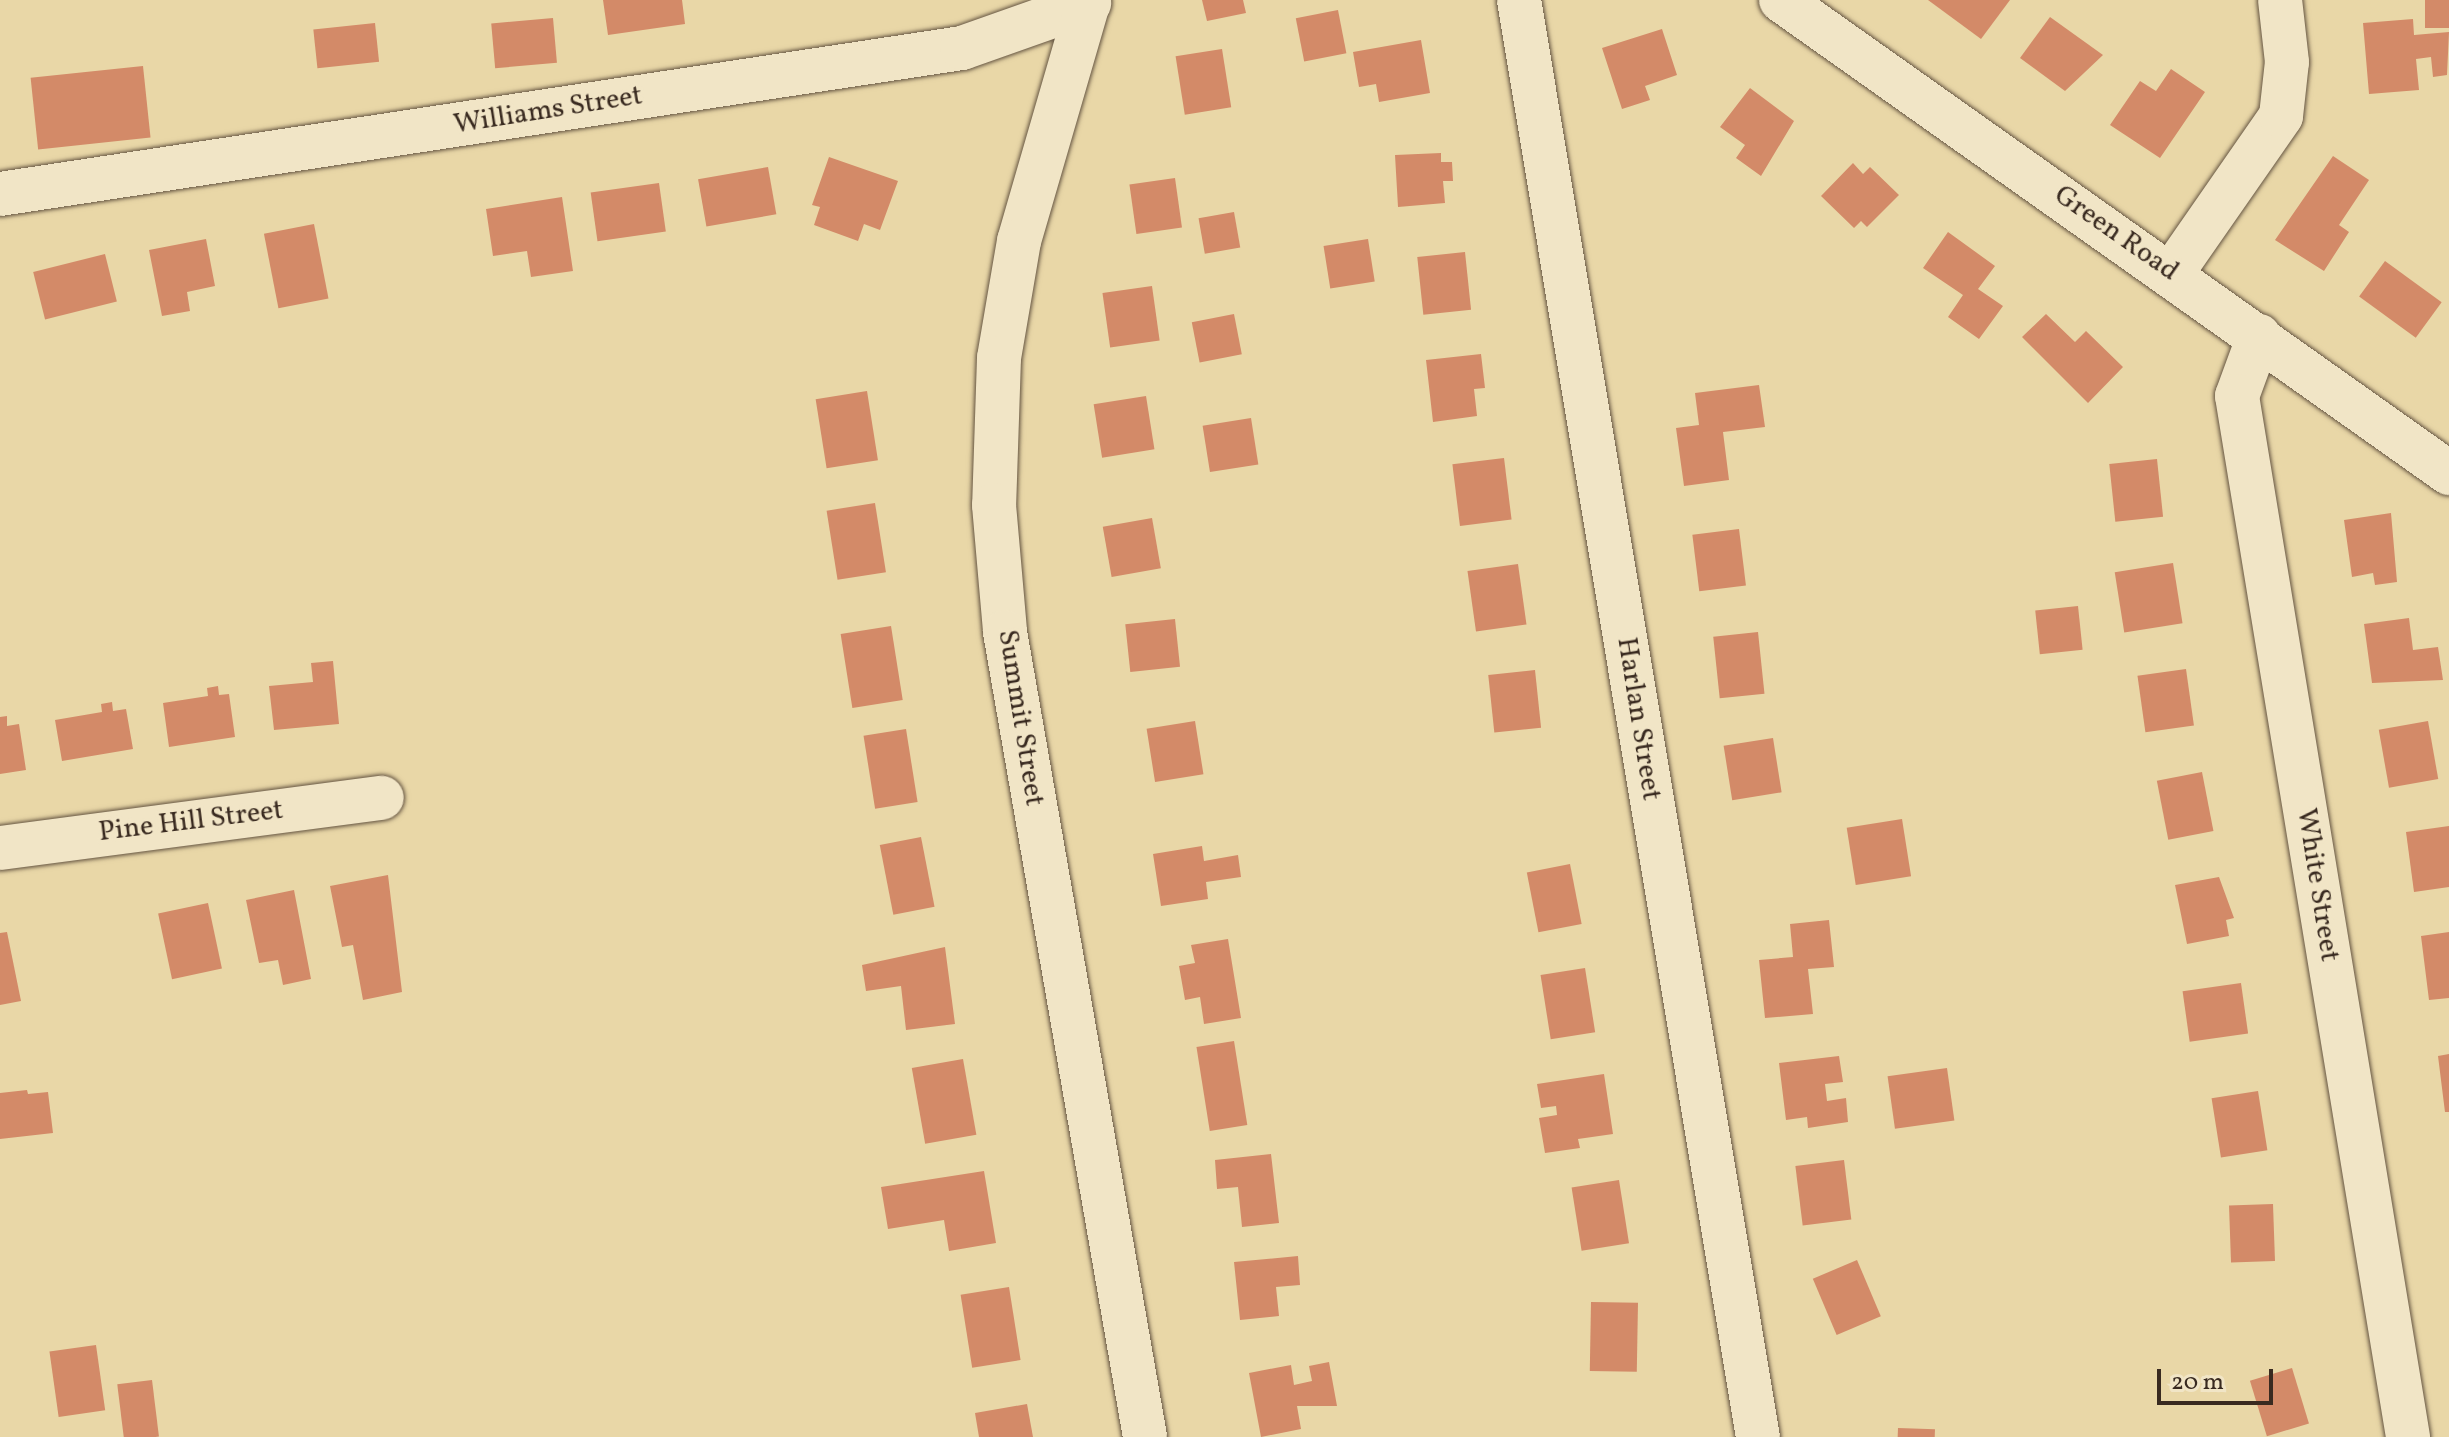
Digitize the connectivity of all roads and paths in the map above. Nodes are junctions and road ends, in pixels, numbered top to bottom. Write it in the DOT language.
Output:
graph roads {
  1 [pos="1519,0"];
  2 [pos="1781,0"];
  3 [pos="2280,0"];
  4 [pos="1089,1"];
  5 [pos="0,194"];
  6 [pos="2172,273"];
  7 [pos="2259,336"];
  8 [pos="2449,473"];
  9 [pos="382,798"];
  10 [pos="0,848"];
  11 [pos="1145,1437"];
  12 [pos="1758,1437"];
  13 [pos="2408,1437"];
  1 -- 12 [label="street, Harlan Street"];
  2 -- 6 [label="street, Green Road"];
  3 -- 6 [label="street"];
  4 -- 5 [label="street, Williams Street"];
  4 -- 11 [label="street, Summit Street"];
  6 -- 7 [label="street, Green Road"];
  7 -- 8 [label="street, Green Road"];
  7 -- 13 [label="street, White Street"];
  9 -- 10 [label="street, Pine Hill Street"];
}
